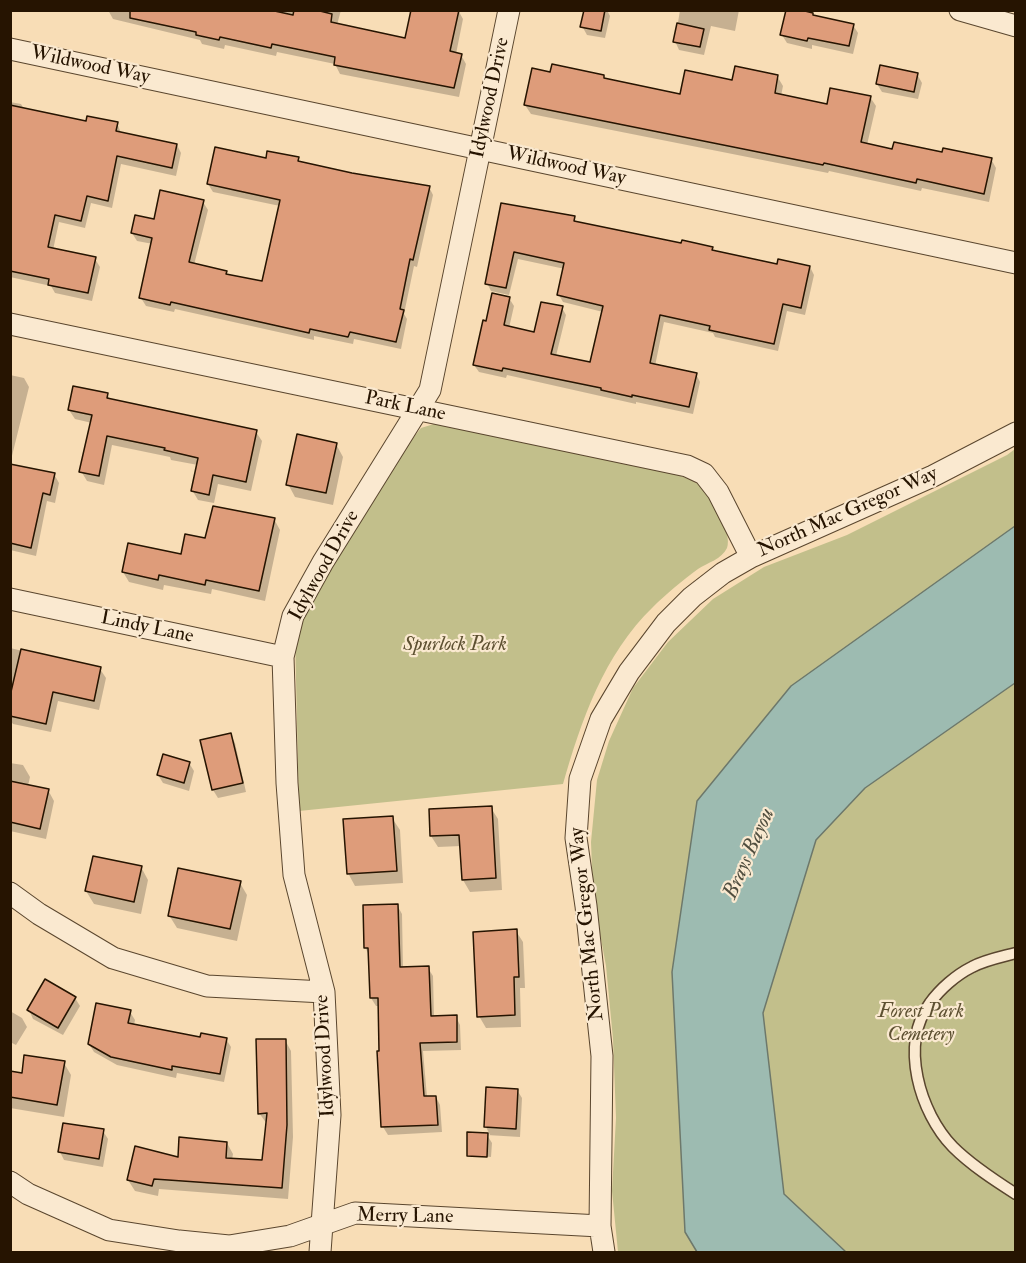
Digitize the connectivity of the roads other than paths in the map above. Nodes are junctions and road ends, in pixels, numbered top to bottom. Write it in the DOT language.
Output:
graph roads {
  1 [pos="509,10"];
  2 [pos="960,10"];
  3 [pos="1016,26"];
  4 [pos="10,49"];
  5 [pos="480,149"];
  6 [pos="1016,262"];
  7 [pos="10,324"];
  8 [pos="419,410"];
  9 [pos="1016,433"];
  10 [pos="751,557"];
  11 [pos="10,599"];
  12 [pos="283,657"];
  13 [pos="10,893"];
  14 [pos="1016,953"];
  15 [pos="324,992"];
  16 [pos="10,1182"];
  17 [pos="1016,1194"];
  18 [pos="322,1224"];
  19 [pos="600,1226"];
  20 [pos="320,1252"];
  21 [pos="604,1252"];
  1 -- 5 [label="street, Idylwood Drive"];
  2 -- 3 [label="street"];
  4 -- 5 [label="street, Wildwood Way"];
  5 -- 6 [label="street, Wildwood Way"];
  5 -- 8 [label="street, Idylwood Drive"];
  7 -- 8 [label="street, Park Lane"];
  8 -- 10 [label="street, Park Lane"];
  8 -- 12 [label="street, Idylwood Drive"];
  9 -- 10 [label="street, North Mac Gregor Way"];
  10 -- 19 [label="street, North Mac Gregor Way"];
  11 -- 12 [label="street, Lindy Lane"];
  12 -- 15 [label="street, Idylwood Drive"];
  13 -- 15 [label="street"];
  14 -- 17 [label="lane"];
  15 -- 18 [label="street, Idylwood Drive"];
  16 -- 18 [label="street, Merry Lane"];
  18 -- 19 [label="street, Merry Lane"];
  18 -- 20 [label="street, Idylwood Drive"];
  19 -- 21 [label="street, North Mac Gregor Way"];
}
